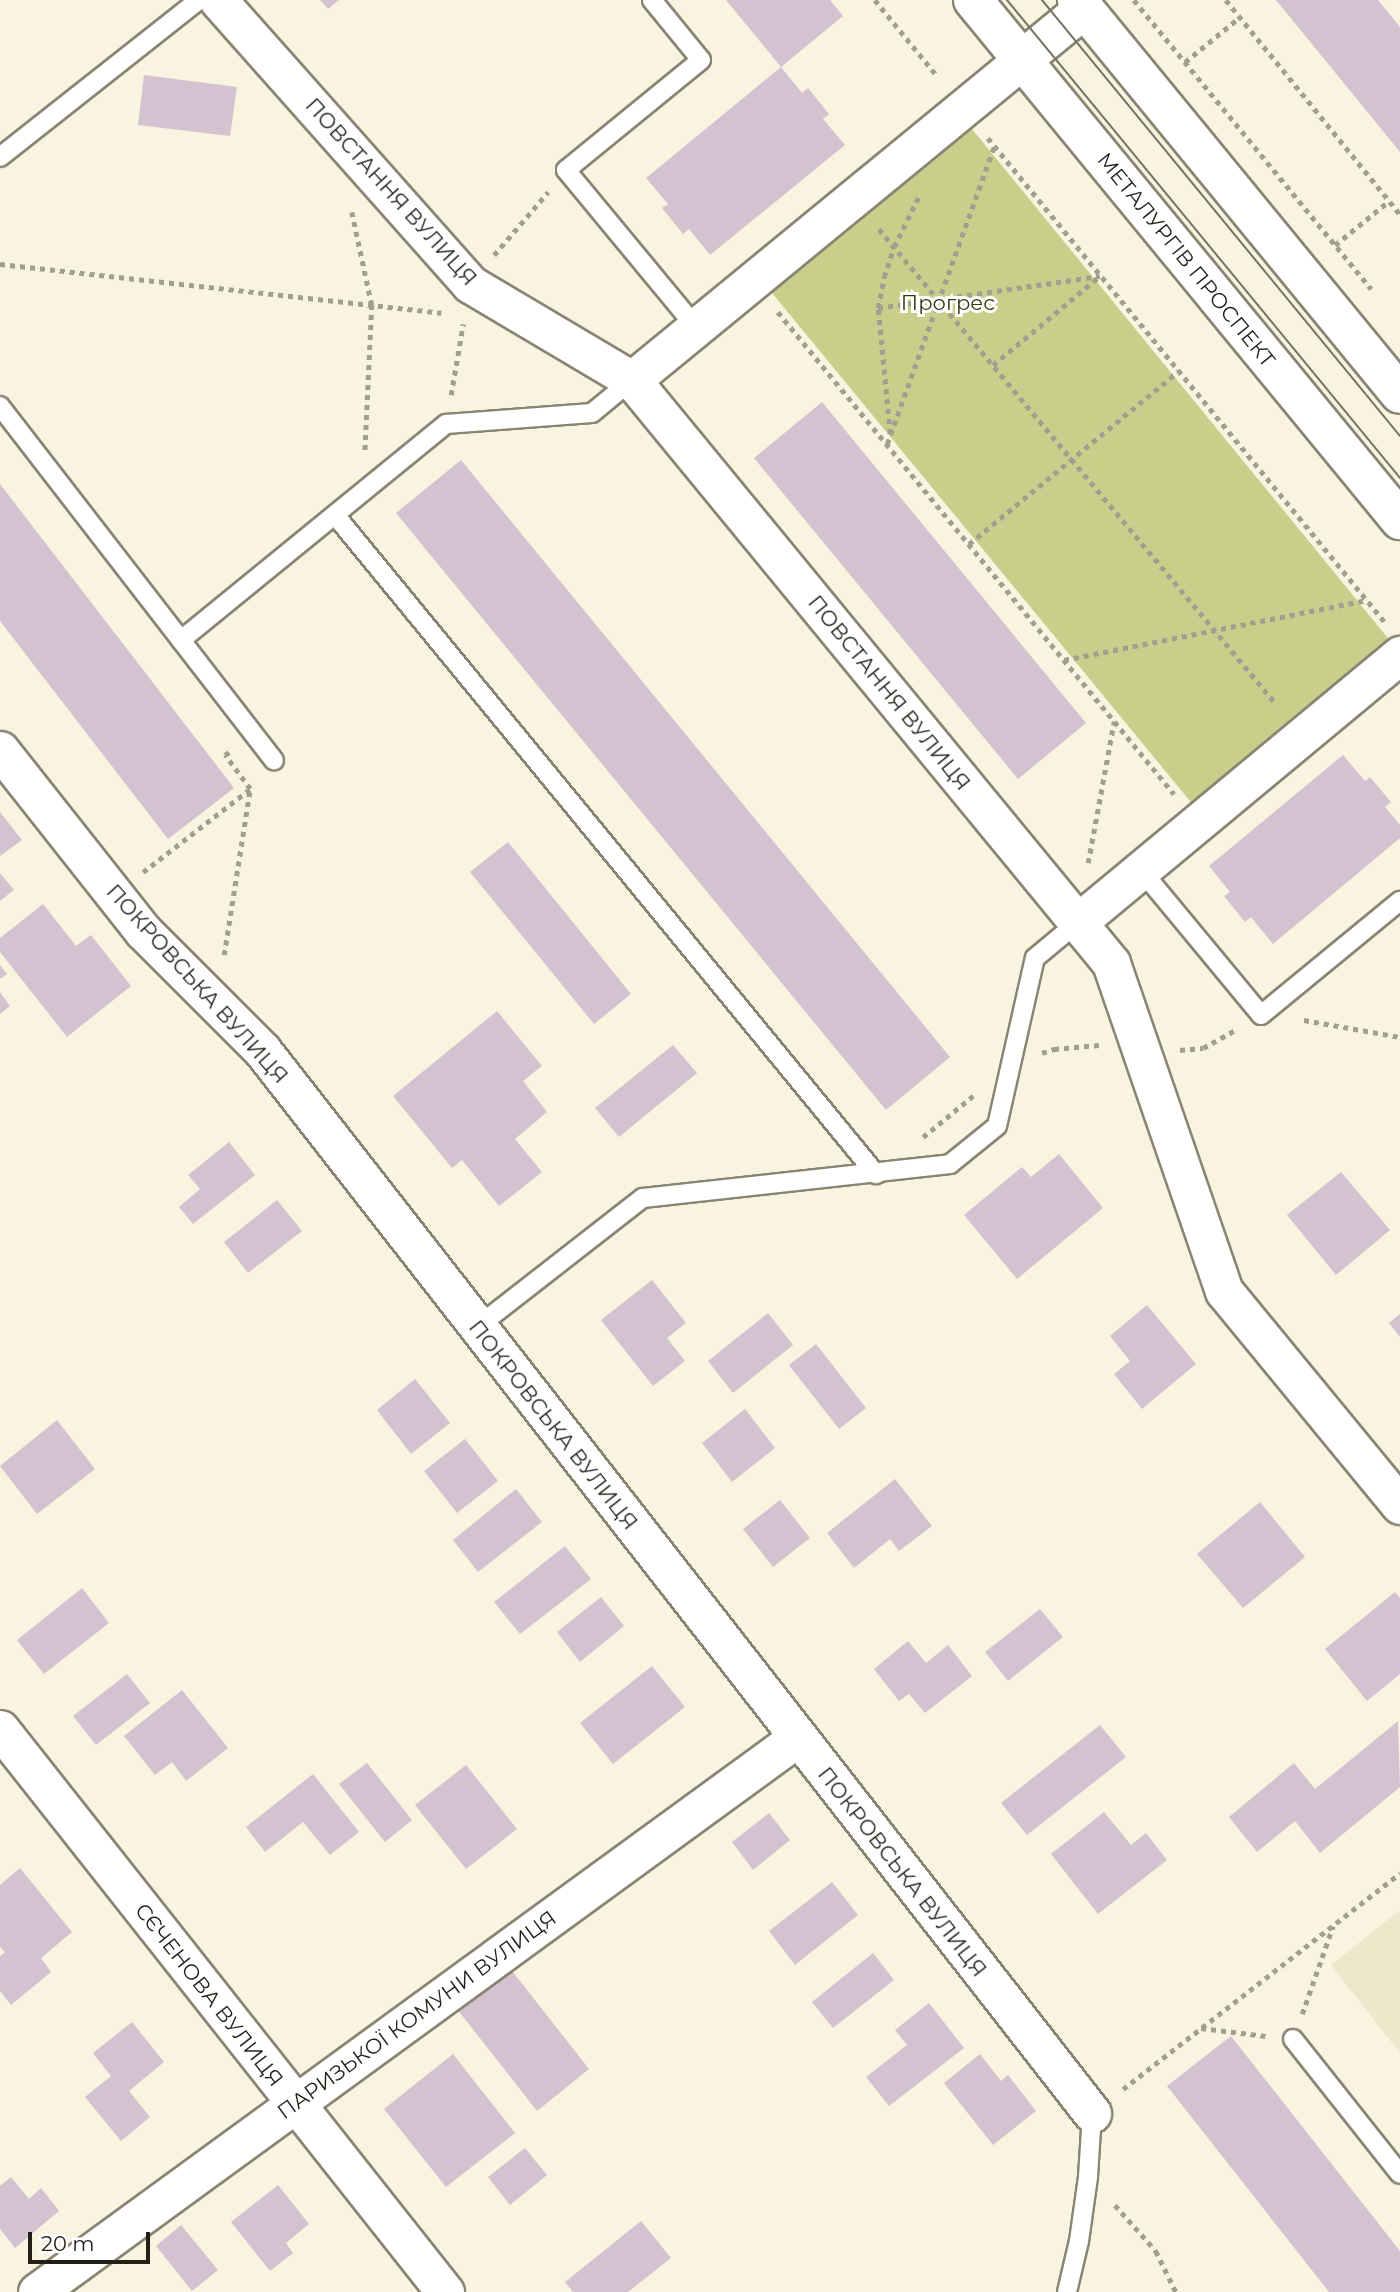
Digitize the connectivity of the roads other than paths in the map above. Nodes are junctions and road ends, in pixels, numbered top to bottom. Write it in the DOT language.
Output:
graph roads {
  1 [pos="199,0"];
  2 [pos="218,0"];
  3 [pos="652,0"];
  4 [pos="973,0"];
  5 [pos="1085,3"];
  6 [pos="1022,60"];
  7 [pos="0,158"];
  8 [pos="696,327"];
  9 [pos="632,380"];
  10 [pos="1400,394"];
  11 [pos="0,406"];
  12 [pos="335,515"];
  13 [pos="1400,520"];
  14 [pos="181,640"];
  15 [pos="1396,643"];
  16 [pos="0,750"];
  17 [pos="274,761"];
  18 [pos="1141,870"];
  19 [pos="1400,901"];
  20 [pos="1077,923"];
  21 [pos="876,1174"];
  22 [pos="477,1327"];
  23 [pos="1400,1505"];
  24 [pos="0,1730"];
  25 [pos="797,1738"];
  26 [pos="1293,2039"];
  27 [pos="295,2104"];
  28 [pos="1092,2113"];
  29 [pos="1400,2174"];
  30 [pos="37,2292"];
  31 [pos="445,2292"];
  32 [pos="1066,2292"];
  1 -- 7 [label="lane"];
  2 -- 9 [label="street, ПОВСТАННЯ ВУЛИЦЯ"];
  3 -- 8 [label="lane"];
  4 -- 6 [label="main road, МЕТАЛУРГІВ ПРОСПЕКТ"];
  5 -- 6 [label="main road"];
  5 -- 10 [label="main road"];
  6 -- 8 [label="street"];
  6 -- 13 [label="main road, МЕТАЛУРГІВ ПРОСПЕКТ"];
  8 -- 9 [label="street"];
  9 -- 12 [label="lane"];
  9 -- 20 [label="street, ПОВСТАННЯ ВУЛИЦЯ"];
  11 -- 14 [label="lane"];
  12 -- 14 [label="lane"];
  12 -- 21 [label="lane"];
  14 -- 17 [label="lane"];
  15 -- 18 [label="street"];
  16 -- 22 [label="street, ПОКРОВСЬКА ВУЛИЦЯ"];
  18 -- 19 [label="lane"];
  18 -- 20 [label="street"];
  20 -- 21 [label="lane"];
  20 -- 23 [label="street, ПОВСТАННЯ ВУЛИЦЯ"];
  21 -- 22 [label="lane"];
  22 -- 25 [label="street, ПОКРОВСЬКА ВУЛИЦЯ"];
  24 -- 27 [label="street, СЄЧЕНОВА ВУЛИЦЯ"];
  25 -- 27 [label="street, ПАРИЗЬКОЇ КОМУНИ ВУЛИЦЯ"];
  25 -- 28 [label="street, ПОКРОВСЬКА ВУЛИЦЯ"];
  26 -- 29 [label="lane"];
  27 -- 30 [label="street, ПАРИЗЬКОЇ КОМУНИ ВУЛИЦЯ"];
  27 -- 31 [label="street, СЄЧЕНОВА ВУЛИЦЯ"];
  28 -- 32 [label="lane"];
}
